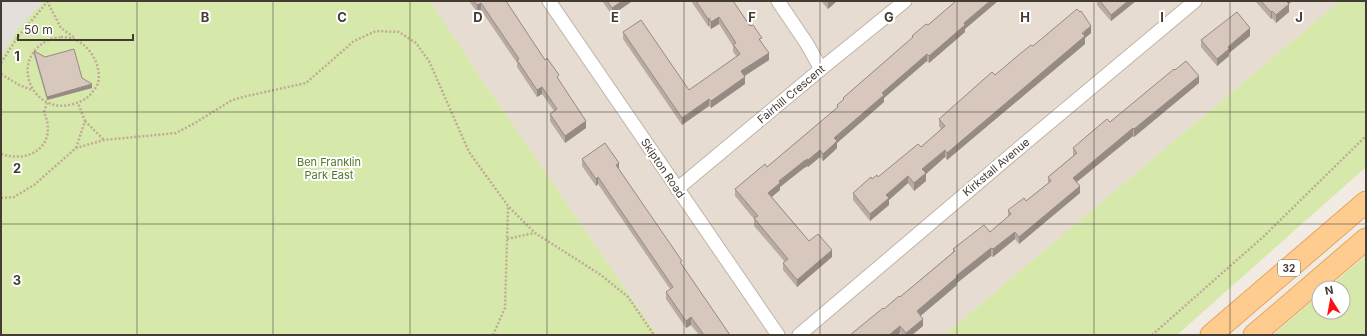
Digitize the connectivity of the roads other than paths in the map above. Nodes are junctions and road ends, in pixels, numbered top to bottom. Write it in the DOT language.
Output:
graph roads {
  1 [pos="549,1"];
  2 [pos="778,1"];
  3 [pos="905,1"];
  4 [pos="1195,1"];
  5 [pos="821,69"];
  6 [pos="677,189"];
  7 [pos="1366,202"];
  8 [pos="1366,239"];
  9 [pos="778,335"];
  10 [pos="799,335"];
  11 [pos="1211,335"];
  12 [pos="1254,335"];
  1 -- 6 [label="street, Skipton Road"];
  2 -- 5 [label="street"];
  3 -- 5 [label="street, Fairhill Crescent"];
  4 -- 10 [label="street, Kirkstall Avenue"];
  5 -- 6 [label="street, Fairhill Crescent"];
  6 -- 9 [label="street, Skipton Road"];
  7 -- 11 [label="main road, 32"];
  8 -- 12 [label="main road, 32"];
}
